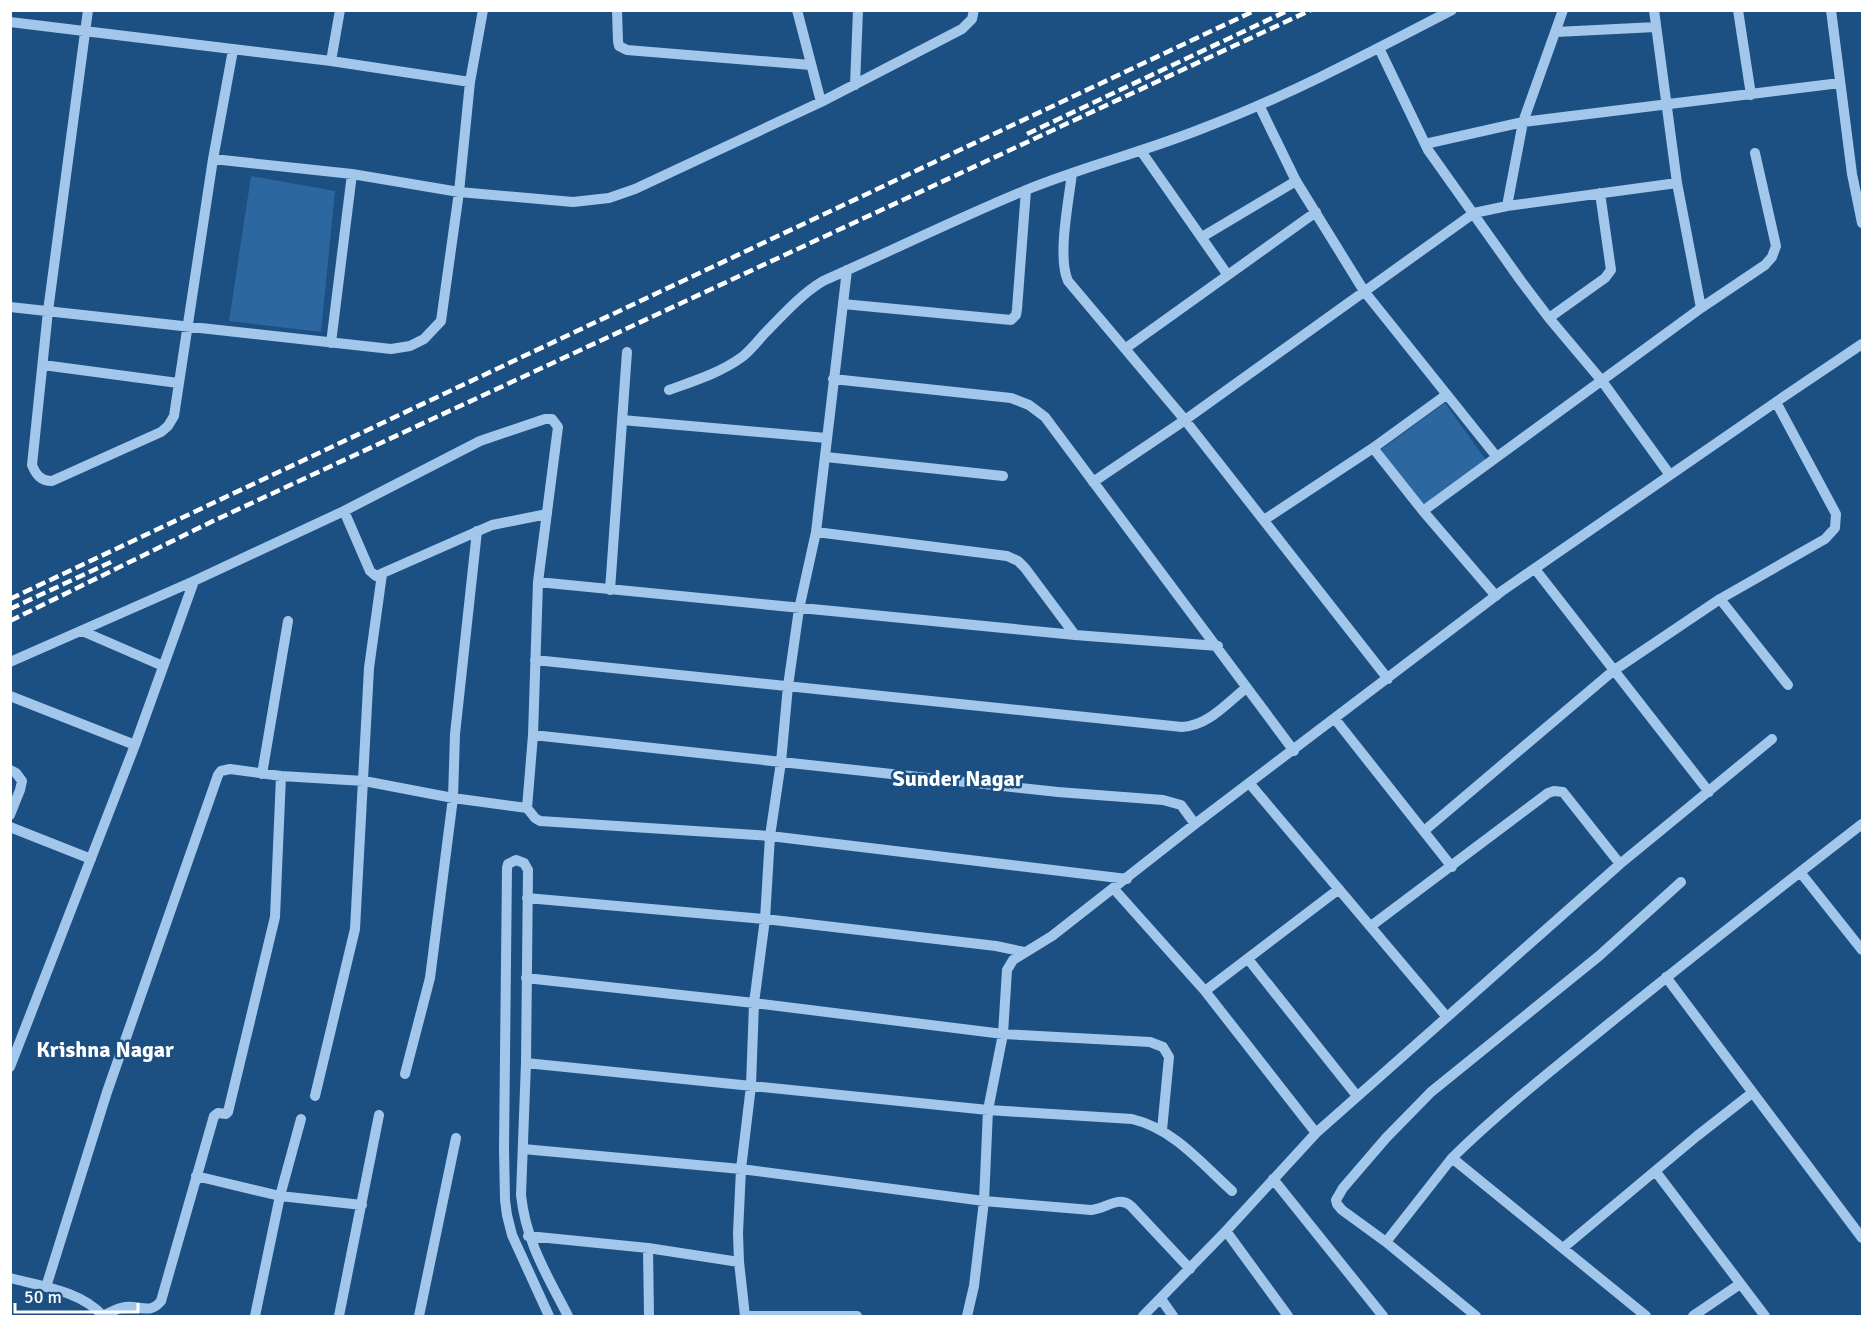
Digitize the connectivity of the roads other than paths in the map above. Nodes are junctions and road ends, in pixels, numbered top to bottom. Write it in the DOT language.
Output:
graph roads {
  1 [pos="88,10"];
  2 [pos="339,10"];
  3 [pos="483,10"];
  4 [pos="617,10"];
  5 [pos="797,10"];
  6 [pos="858,10"];
  7 [pos="974,10"];
  8 [pos="1452,10"];
  9 [pos="1563,10"];
  10 [pos="1654,10"];
  11 [pos="1738,10"];
  12 [pos="1831,10"];
  13 [pos="10,22"];
  14 [pos="1656,27"];
  15 [pos="86,31"];
  16 [pos="1556,32"];
  17 [pos="1379,48"];
  18 [pos="233,50"];
  19 [pos="331,61"];
  20 [pos="811,65"];
  21 [pos="470,82"];
  22 [pos="1840,83"];
  23 [pos="855,85"];
  24 [pos="1751,95"];
  25 [pos="821,102"];
  26 [pos="1259,105"];
  27 [pos="1668,105"];
  28 [pos="1524,122"];
  29 [pos="1425,144"];
  30 [pos="1141,151"];
  31 [pos="1755,153"];
  32 [pos="213,159"];
  33 [pos="1072,173"];
  34 [pos="1857,173"];
  35 [pos="352,174"];
  36 [pos="1296,181"];
  37 [pos="1677,183"];
  38 [pos="1026,190"];
  39 [pos="459,192"];
  40 [pos="1600,193"];
  41 [pos="1507,206"];
  42 [pos="1316,212"];
  43 [pos="1474,213"];
  44 [pos="1863,223"];
  45 [pos="1202,237"];
  46 [pos="847,270"];
  47 [pos="1227,274"];
  48 [pos="1364,291"];
  49 [pos="843,304"];
  50 [pos="10,307"];
  51 [pos="1701,308"];
  52 [pos="48,311"];
  53 [pos="1549,318"];
  54 [pos="186,326"];
  55 [pos="331,343"];
  56 [pos="1863,344"];
  57 [pos="1125,348"];
  58 [pos="627,352"];
  59 [pos="43,365"];
  60 [pos="833,379"];
  61 [pos="1602,381"];
  62 [pos="178,383"];
  63 [pos="669,390"];
  64 [pos="1446,395"];
  65 [pos="1776,402"];
  66 [pos="622,420"];
  67 [pos="1185,420"];
  68 [pos="826,438"];
  69 [pos="1373,447"];
  70 [pos="1496,456"];
  71 [pos="826,458"];
  72 [pos="1670,475"];
  73 [pos="1003,476"];
  74 [pos="1093,482"];
  75 [pos="344,511"];
  76 [pos="1423,511"];
  77 [pos="548,514"];
  78 [pos="1264,520"];
  79 [pos="477,531"];
  80 [pos="816,532"];
  81 [pos="1535,569"];
  82 [pos="382,574"];
  83 [pos="194,581"];
  84 [pos="538,582"];
  85 [pos="610,590"];
  86 [pos="1496,596"];
  87 [pos="1720,599"];
  88 [pos="799,609"];
  89 [pos="288,621"];
  90 [pos="82,631"];
  91 [pos="1076,635"];
  92 [pos="1218,646"];
  93 [pos="535,660"];
  94 [pos="10,663"];
  95 [pos="163,666"];
  96 [pos="1613,671"];
  97 [pos="1388,679"];
  98 [pos="1788,685"];
  99 [pos="788,686"];
  100 [pos="1246,688"];
  101 [pos="10,696"];
  102 [pos="1335,719"];
  103 [pos="533,735"];
  104 [pos="1772,739"];
  105 [pos="135,745"];
  106 [pos="1294,750"];
  107 [pos="781,762"];
  108 [pos="10,770"];
  109 [pos="262,774"];
  110 [pos="281,776"];
  111 [pos="364,781"];
  112 [pos="1250,784"];
  113 [pos="1709,792"];
  114 [pos="453,798"];
  115 [pos="528,808"];
  116 [pos="10,815"];
  117 [pos="1196,824"];
  118 [pos="1863,824"];
  119 [pos="10,827"];
  120 [pos="1424,831"];
  121 [pos="770,836"];
  122 [pos="91,859"];
  123 [pos="1620,864"];
  124 [pos="1452,867"];
  125 [pos="1800,872"];
  126 [pos="1127,879"];
  127 [pos="1681,882"];
  128 [pos="1114,889"];
  129 [pos="1339,889"];
  130 [pos="527,898"];
  131 [pos="765,919"];
  132 [pos="1371,926"];
  133 [pos="1863,950"];
  134 [pos="1024,952"];
  135 [pos="1248,959"];
  136 [pos="1666,977"];
  137 [pos="526,978"];
  138 [pos="1205,991"];
  139 [pos="754,1003"];
  140 [pos="1446,1016"];
  141 [pos="1003,1035"];
  142 [pos="526,1063"];
  143 [pos="10,1067"];
  144 [pos="405,1074"];
  145 [pos="751,1086"];
  146 [pos="1752,1093"];
  147 [pos="315,1096"];
  148 [pos="1357,1096"];
  149 [pos="988,1110"];
  150 [pos="379,1115"];
  151 [pos="301,1119"];
  152 [pos="1162,1130"];
  153 [pos="1316,1132"];
  154 [pos="456,1138"];
  155 [pos="523,1149"];
  156 [pos="1452,1158"];
  157 [pos="741,1169"];
  158 [pos="1656,1172"];
  159 [pos="196,1176"];
  160 [pos="1273,1179"];
  161 [pos="1232,1191"];
  162 [pos="280,1196"];
  163 [pos="984,1201"];
  164 [pos="362,1205"];
  165 [pos="1226,1231"];
  166 [pos="528,1236"];
  167 [pos="1863,1238"];
  168 [pos="1386,1242"];
  169 [pos="648,1248"];
  170 [pos="1563,1248"];
  171 [pos="739,1262"];
  172 [pos="1190,1269"];
  173 [pos="10,1278"];
  174 [pos="1740,1284"];
  175 [pos="46,1287"];
  176 [pos="1161,1299"];
  177 [pos="102,1316"];
  178 [pos="745,1316"];
  179 [pos="255,1317"];
  180 [pos="339,1317"];
  181 [pos="419,1317"];
  182 [pos="549,1317"];
  183 [pos="568,1317"];
  184 [pos="649,1317"];
  185 [pos="857,1317"];
  186 [pos="967,1317"];
  187 [pos="1143,1317"];
  188 [pos="1173,1317"];
  189 [pos="1288,1317"];
  190 [pos="1383,1317"];
  191 [pos="1476,1317"];
  192 [pos="1646,1317"];
  193 [pos="1693,1317"];
  194 [pos="1765,1317"];
  1 -- 15 [label="street"];
  2 -- 19 [label="street"];
  3 -- 21 [label="street"];
  4 -- 20 [label="street"];
  5 -- 20 [label="street"];
  6 -- 23 [label="street"];
  7 -- 23 [label="street"];
  8 -- 17 [label="street"];
  9 -- 16 [label="street"];
  10 -- 14 [label="street"];
  11 -- 24 [label="street"];
  12 -- 22 [label="street"];
  13 -- 15 [label="street"];
  14 -- 16 [label="street"];
  14 -- 27 [label="street"];
  15 -- 18 [label="street"];
  15 -- 52 [label="street"];
  16 -- 28 [label="street"];
  17 -- 26 [label="street"];
  17 -- 29 [label="street"];
  18 -- 19 [label="street"];
  18 -- 32 [label="street"];
  19 -- 21 [label="street"];
  20 -- 25 [label="street"];
  21 -- 39 [label="street"];
  22 -- 24 [label="street"];
  22 -- 34 [label="street"];
  23 -- 25 [label="street"];
  24 -- 27 [label="street"];
  25 -- 39 [label="street"];
  26 -- 30 [label="street"];
  26 -- 36 [label="street"];
  27 -- 28 [label="street"];
  27 -- 37 [label="street"];
  28 -- 29 [label="street"];
  28 -- 41 [label="street"];
  29 -- 43 [label="street"];
  30 -- 33 [label="street"];
  30 -- 45 [label="street"];
  31 -- 51 [label="street"];
  32 -- 35 [label="street"];
  32 -- 54 [label="street"];
  33 -- 38 [label="street"];
  33 -- 57 [label="street"];
  34 -- 44 [label="street"];
  35 -- 39 [label="street"];
  35 -- 55 [label="street"];
  36 -- 42 [label="street"];
  36 -- 45 [label="street"];
  37 -- 40 [label="street"];
  37 -- 51 [label="street"];
  38 -- 46 [label="street"];
  38 -- 49 [label="street"];
  39 -- 55 [label="street"];
  40 -- 41 [label="street"];
  40 -- 53 [label="street"];
  41 -- 43 [label="street"];
  42 -- 47 [label="street"];
  42 -- 48 [label="street"];
  43 -- 48 [label="street"];
  43 -- 53 [label="street"];
  45 -- 47 [label="street"];
  46 -- 49 [label="street"];
  46 -- 63 [label="street"];
  47 -- 57 [label="street"];
  48 -- 64 [label="street"];
  48 -- 67 [label="street"];
  49 -- 60 [label="street"];
  50 -- 52 [label="street"];
  51 -- 61 [label="street"];
  52 -- 54 [label="street"];
  52 -- 59 [label="street"];
  53 -- 61 [label="street"];
  54 -- 55 [label="street"];
  54 -- 62 [label="street"];
  56 -- 65 [label="street"];
  57 -- 67 [label="street"];
  58 -- 66 [label="street"];
  59 -- 62 [label="street"];
  59 -- 62 [label="street"];
  60 -- 68 [label="street"];
  60 -- 74 [label="street"];
  61 -- 70 [label="street"];
  61 -- 72 [label="street"];
  64 -- 69 [label="street"];
  64 -- 70 [label="street"];
  65 -- 72 [label="street"];
  65 -- 87 [label="street"];
  66 -- 68 [label="street"];
  66 -- 85 [label="street"];
  67 -- 74 [label="street"];
  67 -- 78 [label="street"];
  68 -- 71 [label="street"];
  69 -- 76 [label="street"];
  69 -- 78 [label="street"];
  70 -- 76 [label="street"];
  71 -- 73 [label="street"];
  71 -- 80 [label="street"];
  72 -- 81 [label="street"];
  74 -- 92 [label="street"];
  75 -- 77 [label="street"];
  75 -- 82 [label="street"];
  75 -- 83 [label="street"];
  76 -- 86 [label="street"];
  77 -- 79 [label="street"];
  77 -- 84 [label="street"];
  78 -- 97 [label="street"];
  79 -- 82 [label="street"];
  79 -- 114 [label="street"];
  80 -- 88 [label="street"];
  80 -- 91 [label="street"];
  81 -- 86 [label="street"];
  81 -- 96 [label="street"];
  82 -- 111 [label="street"];
  83 -- 90 [label="street"];
  83 -- 95 [label="street"];
  84 -- 85 [label="street"];
  84 -- 93 [label="street"];
  85 -- 88 [label="street"];
  86 -- 97 [label="street"];
  87 -- 96 [label="street"];
  87 -- 98 [label="street"];
  88 -- 91 [label="street"];
  88 -- 99 [label="street"];
  89 -- 109 [label="street"];
  90 -- 94 [label="street"];
  90 -- 95 [label="street"];
  91 -- 92 [label="street"];
  92 -- 100 [label="street"];
  93 -- 99 [label="street"];
  93 -- 103 [label="street"];
  95 -- 105 [label="street"];
  96 -- 113 [label="street"];
  96 -- 120 [label="street"];
  97 -- 102 [label="street"];
  99 -- 100 [label="street"];
  99 -- 107 [label="street"];
  100 -- 106 [label="street"];
  101 -- 105 [label="street"];
  102 -- 106 [label="street"];
  102 -- 120 [label="street"];
  103 -- 107 [label="street"];
  103 -- 115 [label="street"];
  104 -- 113 [label="street"];
  105 -- 122 [label="street"];
  106 -- 112 [label="street"];
  107 -- 117 [label="street"];
  107 -- 121 [label="street"];
  108 -- 116 [label="street"];
  109 -- 110 [label="street"];
  109 -- 175 [label="street"];
  110 -- 111 [label="street"];
  110 -- 159 [label="street"];
  111 -- 114 [label="street"];
  111 -- 147 [label="street"];
  112 -- 117 [label="street"];
  112 -- 129 [label="street"];
  113 -- 123 [label="street"];
  114 -- 115 [label="street"];
  114 -- 144 [label="street"];
  115 -- 121 [label="street"];
  117 -- 126 [label="street"];
  118 -- 125 [label="street"];
  119 -- 122 [label="street"];
  120 -- 124 [label="street"];
  121 -- 126 [label="street"];
  121 -- 131 [label="street"];
  122 -- 143 [label="street"];
  123 -- 124 [label="street"];
  123 -- 140 [label="street"];
  124 -- 132 [label="street"];
  125 -- 133 [label="street"];
  125 -- 136 [label="street"];
  126 -- 128 [label="street"];
  127 -- 168 [label="street"];
  128 -- 134 [label="street"];
  128 -- 138 [label="street"];
  129 -- 132 [label="street"];
  129 -- 135 [label="street"];
  130 -- 131 [label="street"];
  130 -- 137 [label="street"];
  130 -- 182 [label="street"];
  131 -- 134 [label="street"];
  131 -- 139 [label="street"];
  132 -- 140 [label="street"];
  134 -- 141 [label="street"];
  135 -- 138 [label="street"];
  135 -- 148 [label="street"];
  136 -- 146 [label="street"];
  136 -- 156 [label="street"];
  137 -- 139 [label="street"];
  137 -- 142 [label="street"];
  138 -- 153 [label="street"];
  139 -- 141 [label="street"];
  139 -- 145 [label="street"];
  140 -- 148 [label="street"];
  141 -- 149 [label="street"];
  141 -- 152 [label="street"];
  142 -- 145 [label="street"];
  142 -- 155 [label="street"];
  145 -- 149 [label="street"];
  145 -- 157 [label="street"];
  146 -- 158 [label="street"];
  146 -- 167 [label="street"];
  148 -- 153 [label="street"];
  149 -- 152 [label="street"];
  149 -- 163 [label="street"];
  150 -- 164 [label="street"];
  151 -- 162 [label="street"];
  152 -- 161 [label="street"];
  153 -- 160 [label="street"];
  154 -- 181 [label="street"];
  155 -- 157 [label="street"];
  155 -- 166 [label="street"];
  156 -- 168 [label="street"];
  156 -- 170 [label="street"];
  157 -- 163 [label="street"];
  157 -- 171 [label="street"];
  158 -- 170 [label="street"];
  158 -- 174 [label="street"];
  159 -- 162 [label="street"];
  159 -- 177 [label="street"];
  160 -- 165 [label="street"];
  160 -- 190 [label="street"];
  162 -- 164 [label="street"];
  162 -- 179 [label="street"];
  163 -- 172 [label="street"];
  163 -- 186 [label="street"];
  164 -- 180 [label="street"];
  165 -- 172 [label="street"];
  165 -- 189 [label="street"];
  166 -- 169 [label="street"];
  166 -- 183 [label="street"];
  168 -- 191 [label="street"];
  169 -- 171 [label="street"];
  169 -- 184 [label="street"];
  170 -- 192 [label="street"];
  171 -- 178 [label="street"];
  172 -- 176 [label="street"];
  173 -- 175 [label="street"];
  174 -- 193 [label="street"];
  174 -- 194 [label="street"];
  175 -- 177 [label="street"];
  176 -- 187 [label="street"];
  176 -- 188 [label="street"];
  178 -- 185 [label="street"];
}
